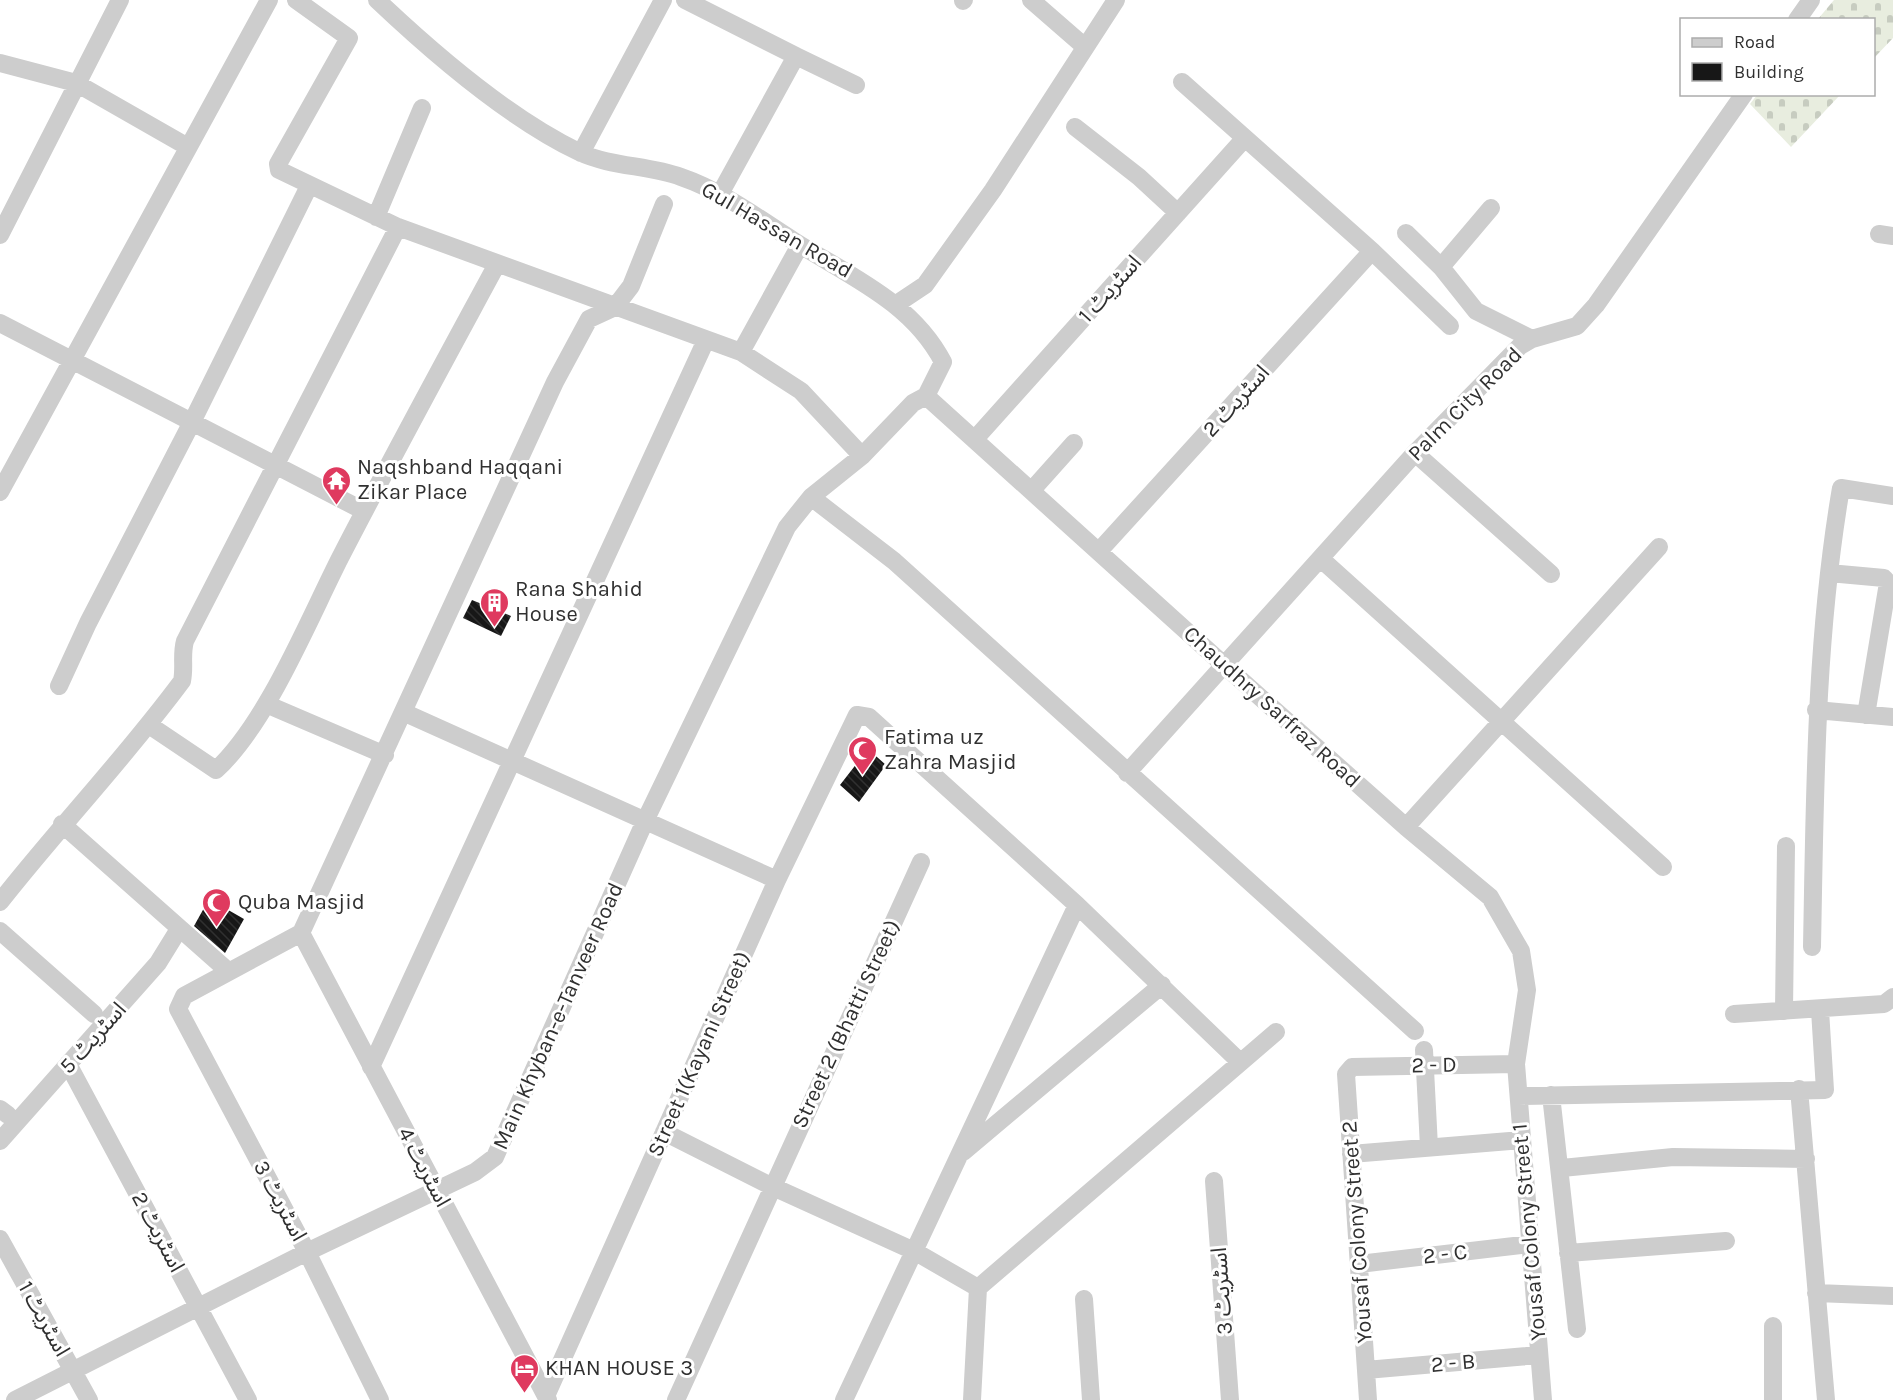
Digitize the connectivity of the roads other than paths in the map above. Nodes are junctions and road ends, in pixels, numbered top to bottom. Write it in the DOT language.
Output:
graph roads {
  1 [pos="120,0"];
  2 [pos="269,0"];
  3 [pos="296,0"];
  4 [pos="377,0"];
  5 [pos="663,0"];
  6 [pos="685,0"];
  7 [pos="1031,0"];
  8 [pos="1116,0"];
  9 [pos="1811,0"];
  10 [pos="1798,18"];
  11 [pos="1085,47"];
  12 [pos="796,56"];
  13 [pos="0,63"];
  14 [pos="1182,81"];
  15 [pos="76,83"];
  16 [pos="856,85"];
  17 [pos="1743,96"];
  18 [pos="422,108"];
  19 [pos="1075,127"];
  20 [pos="1244,139"];
  21 [pos="188,147"];
  22 [pos="581,153"];
  23 [pos="309,186"];
  24 [pos="720,194"];
  25 [pos="664,204"];
  26 [pos="1491,208"];
  27 [pos="1178,213"];
  28 [pos="376,217"];
  29 [pos="398,227"];
  30 [pos="1406,233"];
  31 [pos="0,235"];
  32 [pos="800,245"];
  33 [pos="1372,252"];
  34 [pos="496,264"];
  35 [pos="1441,267"];
  36 [pos="895,305"];
  37 [pos="615,307"];
  38 [pos="0,323"];
  39 [pos="1450,326"];
  40 [pos="1532,339"];
  41 [pos="706,340"];
  42 [pos="741,352"];
  43 [pos="72,361"];
  44 [pos="926,396"];
  45 [pos="193,420"];
  46 [pos="975,439"];
  47 [pos="1074,443"];
  48 [pos="866,451"];
  49 [pos="1415,453"];
  50 [pos="276,465"];
  51 [pos="1032,490"];
  52 [pos="0,492"];
  53 [pos="1893,496"];
  54 [pos="812,497"];
  55 [pos="364,511"];
  56 [pos="1659,547"];
  57 [pos="1100,550"];
  58 [pos="1321,560"];
  59 [pos="1829,573"];
  60 [pos="1551,574"];
  61 [pos="1224,665"];
  62 [pos="59,686"];
  63 [pos="266,704"];
  64 [pos="1816,710"];
  65 [pos="403,712"];
  66 [pos="1866,715"];
  67 [pos="1893,717"];
  68 [pos="1501,721"];
  69 [pos="149,725"];
  70 [pos="385,755"];
  71 [pos="510,761"];
  72 [pos="1127,773"];
  73 [pos="645,821"];
  74 [pos="62,824"];
  75 [pos="1406,827"];
  76 [pos="1786,846"];
  77 [pos="921,862"];
  78 [pos="1663,867"];
  79 [pos="777,880"];
  80 [pos="0,902"];
  81 [pos="1077,905"];
  82 [pos="179,929"];
  83 [pos="0,931"];
  84 [pos="301,933"];
  85 [pos="1812,947"];
  86 [pos="228,971"];
  87 [pos="1162,985"];
  88 [pos="1893,998"];
  89 [pos="1820,1010"];
  90 [pos="1784,1011"];
  91 [pos="94,1014"];
  92 [pos="1734,1014"];
  93 [pos="1414,1031"];
  94 [pos="1276,1032"];
  95 [pos="1424,1058"];
  96 [pos="1239,1061"];
  97 [pos="68,1064"];
  98 [pos="1516,1064"];
  99 [pos="371,1067"];
  100 [pos="1352,1067"];
  101 [pos="1799,1089"];
  102 [pos="1551,1095"];
  103 [pos="1519,1096"];
  104 [pos="664,1132"];
  105 [pos="1522,1140"];
  106 [pos="0,1141"];
  107 [pos="1429,1147"];
  108 [pos="1351,1154"];
  109 [pos="957,1157"];
  110 [pos="1806,1159"];
  111 [pos="1562,1168"];
  112 [pos="1214,1181"];
  113 [pos="771,1186"];
  114 [pos="436,1190"];
  115 [pos="0,1239"];
  116 [pos="1726,1241"];
  117 [pos="1530,1244"];
  118 [pos="914,1251"];
  119 [pos="307,1252"];
  120 [pos="1568,1253"];
  121 [pos="1359,1264"];
  122 [pos="978,1288"];
  123 [pos="1816,1293"];
  124 [pos="1893,1296"];
  125 [pos="1084,1299"];
  126 [pos="199,1307"];
  127 [pos="1773,1326"];
  128 [pos="1577,1329"];
  129 [pos="1539,1355"];
  130 [pos="1366,1370"];
  131 [pos="73,1372"];
  132 [pos="547,1398"];
  133 [pos="15,1400"];
  134 [pos="89,1400"];
  135 [pos="248,1400"];
  136 [pos="380,1400"];
  137 [pos="676,1400"];
  138 [pos="844,1400"];
  139 [pos="972,1400"];
  140 [pos="1091,1400"];
  141 [pos="1230,1400"];
  142 [pos="1368,1400"];
  143 [pos="1543,1400"];
  144 [pos="1773,1400"];
  145 [pos="1826,1400"];
  1 -- 15 [label="street"];
  2 -- 21 [label="street"];
  3 -- 23 [label="street"];
  4 -- 22 [label="street, Gul Hassan Road"];
  5 -- 22 [label="street"];
  6 -- 12 [label="street"];
  7 -- 11 [label="street"];
  8 -- 11 [label="street"];
  9 -- 10 [label="street"];
  11 -- 36 [label="street"];
  12 -- 16 [label="street"];
  12 -- 24 [label="street"];
  13 -- 15 [label="street"];
  14 -- 20 [label="street"];
  15 -- 21 [label="street"];
  15 -- 31 [label="street"];
  17 -- 40 [label="street, Palm City Road"];
  18 -- 28 [label="street"];
  19 -- 27 [label="street"];
  20 -- 27 [label="street, اسٹریٹ 1"];
  20 -- 33 [label="street"];
  21 -- 43 [label="street"];
  22 -- 24 [label="street, Gul Hassan Road"];
  23 -- 28 [label="street"];
  23 -- 45 [label="street"];
  24 -- 32 [label="street, Gul Hassan Road"];
  25 -- 37 [label="street"];
  26 -- 35 [label="street"];
  27 -- 46 [label="street, اسٹریٹ 1"];
  28 -- 29 [label="street"];
  29 -- 34 [label="street"];
  29 -- 50 [label="street"];
  30 -- 35 [label="street"];
  32 -- 36 [label="street, Gul Hassan Road"];
  32 -- 42 [label="street"];
  33 -- 39 [label="street"];
  33 -- 57 [label="street, اسٹریٹ 2"];
  34 -- 37 [label="street"];
  34 -- 55 [label="street"];
  35 -- 40 [label="street"];
  36 -- 44 [label="street, Gul Hassan Road"];
  37 -- 41 [label="street"];
  37 -- 65 [label="street"];
  38 -- 43 [label="street"];
  40 -- 49 [label="street, Palm City Road"];
  41 -- 42 [label="street"];
  41 -- 71 [label="street"];
  42 -- 48 [label="street"];
  43 -- 45 [label="street"];
  43 -- 52 [label="street"];
  44 -- 46 [label="street, Chaudhry Sarfraz Road"];
  44 -- 48 [label="street, Main Khyban-e-Tanveer Road"];
  45 -- 50 [label="street"];
  45 -- 62 [label="street"];
  46 -- 51 [label="street, Chaudhry Sarfraz Road"];
  47 -- 51 [label="street"];
  48 -- 54 [label="street, Main Khyban-e-Tanveer Road"];
  49 -- 58 [label="street, Palm City Road"];
  49 -- 60 [label="street"];
  50 -- 55 [label="street"];
  50 -- 69 [label="street"];
  51 -- 57 [label="street, Chaudhry Sarfraz Road"];
  53 -- 59 [label="street"];
  54 -- 72 [label="street"];
  54 -- 73 [label="street, Main Khyban-e-Tanveer Road"];
  55 -- 63 [label="street"];
  56 -- 68 [label="street"];
  57 -- 61 [label="street, Chaudhry Sarfraz Road"];
  58 -- 61 [label="street, Palm City Road"];
  58 -- 68 [label="street"];
  59 -- 64 [label="street"];
  59 -- 66 [label="street"];
  61 -- 72 [label="street, Palm City Road"];
  61 -- 75 [label="street, Chaudhry Sarfraz Road"];
  63 -- 69 [label="street"];
  63 -- 70 [label="street"];
  64 -- 66 [label="street"];
  64 -- 85 [label="street"];
  65 -- 70 [label="street"];
  65 -- 71 [label="street"];
  66 -- 67 [label="street"];
  68 -- 75 [label="street"];
  68 -- 78 [label="street"];
  69 -- 74 [label="street"];
  70 -- 84 [label="street"];
  71 -- 73 [label="street"];
  71 -- 99 [label="street"];
  72 -- 93 [label="street"];
  73 -- 79 [label="street"];
  73 -- 114 [label="street, Main Khyban-e-Tanveer Road"];
  74 -- 80 [label="street"];
  74 -- 82 [label="street"];
  75 -- 98 [label="street, Chaudhry Sarfraz Road"];
  76 -- 90 [label="street"];
  77 -- 113 [label="street, Street 2 (Bhatti Street)"];
  79 -- 81 [label="street, Street 1(Kayani Street)"];
  79 -- 104 [label="street, Street 1(Kayani Street)"];
  81 -- 87 [label="street"];
  81 -- 109 [label="street"];
  82 -- 86 [label="street"];
  82 -- 97 [label="street, اسٹریٹ 5"];
  83 -- 91 [label="street"];
  84 -- 86 [label="street"];
  84 -- 99 [label="street, اسٹریٹ 4"];
  86 -- 119 [label="street, اسٹریٹ 3"];
  87 -- 96 [label="street"];
  87 -- 109 [label="street"];
  88 -- 89 [label="street"];
  89 -- 90 [label="street"];
  89 -- 101 [label="street"];
  90 -- 92 [label="street"];
  94 -- 96 [label="street"];
  95 -- 98 [label="street, 2 - D"];
  95 -- 100 [label="street, 2 - D"];
  95 -- 107 [label="street"];
  96 -- 122 [label="street"];
  97 -- 106 [label="street, اسٹریٹ 5"];
  97 -- 126 [label="street, اسٹریٹ 2"];
  98 -- 103 [label="street, Yousaf Colony Street 1"];
  99 -- 114 [label="street, اسٹریٹ 4"];
  100 -- 108 [label="street, Yousaf Colony Street 2"];
  101 -- 102 [label="street"];
  101 -- 110 [label="street"];
  102 -- 103 [label="street"];
  102 -- 120 [label="street"];
  103 -- 105 [label="street, Yousaf Colony Street 1"];
  104 -- 113 [label="street"];
  104 -- 132 [label="street, Street 1(Kayani Street)"];
  105 -- 107 [label="street"];
  105 -- 117 [label="street, Yousaf Colony Street 1"];
  107 -- 108 [label="street"];
  108 -- 121 [label="street, Yousaf Colony Street 2"];
  109 -- 118 [label="street"];
  110 -- 111 [label="street"];
  110 -- 123 [label="street"];
  112 -- 141 [label="street, اسٹریٹ 3"];
  113 -- 118 [label="street"];
  113 -- 137 [label="street, Street 2 (Bhatti Street)"];
  114 -- 119 [label="street, Main Khyban-e-Tanveer Road"];
  114 -- 132 [label="street, اسٹریٹ 4"];
  115 -- 131 [label="street, اسٹریٹ 1"];
  116 -- 120 [label="street"];
  117 -- 121 [label="street, 2 - C"];
  117 -- 129 [label="street, Yousaf Colony Street 1"];
  118 -- 122 [label="street"];
  118 -- 138 [label="street"];
  119 -- 126 [label="street, Main Khyban-e-Tanveer Road"];
  119 -- 136 [label="street, اسٹریٹ 3"];
  120 -- 128 [label="street"];
  121 -- 130 [label="street, Yousaf Colony Street 2"];
  122 -- 139 [label="street"];
  123 -- 124 [label="street"];
  123 -- 145 [label="street"];
  125 -- 140 [label="street"];
  126 -- 131 [label="street, Main Khyban-e-Tanveer Road"];
  126 -- 135 [label="street, اسٹریٹ 2"];
  127 -- 144 [label="street"];
  129 -- 130 [label="street, 2 - B"];
  129 -- 143 [label="street, Yousaf Colony Street 1"];
  130 -- 142 [label="street, Yousaf Colony Street 2"];
  131 -- 133 [label="street, Main Khyban-e-Tanveer Road"];
  131 -- 134 [label="street, اسٹریٹ 1"];
}
